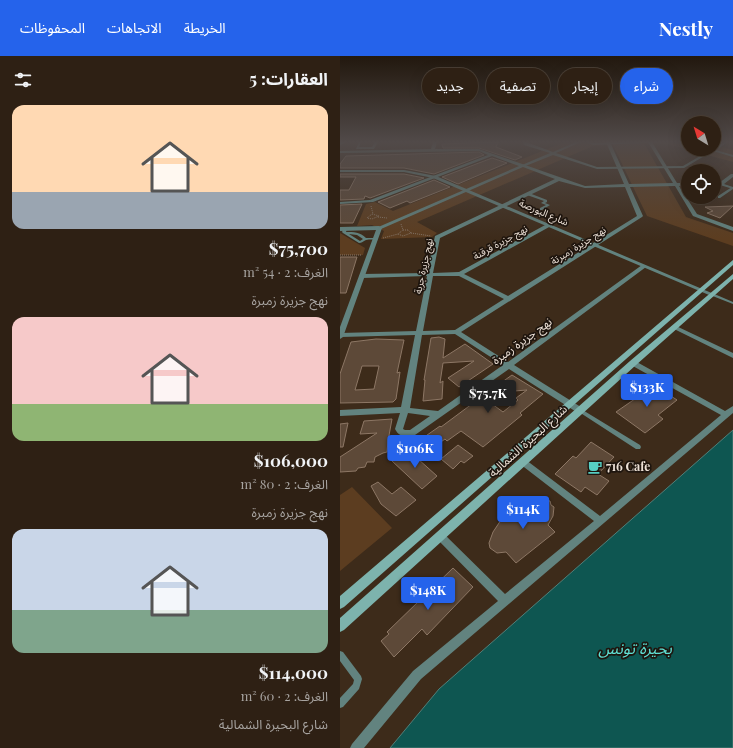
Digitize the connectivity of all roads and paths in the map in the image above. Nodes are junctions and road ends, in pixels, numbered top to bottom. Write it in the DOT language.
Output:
graph roads {
  1 [pos="420,174"];
  2 [pos="441,174"];
  3 [pos="503,174"];
  4 [pos="546,174"];
  5 [pos="621,174"];
  6 [pos="670,174"];
  7 [pos="733,175"];
  8 [pos="434,177"];
  9 [pos="559,179"];
  10 [pos="721,183"];
  11 [pos="676,184"];
  12 [pos="681,184"];
  13 [pos="721,184"];
  14 [pos="627,186"];
  15 [pos="733,188"];
  16 [pos="466,190"];
  17 [pos="528,194"];
  18 [pos="721,196"];
  19 [pos="371,201"];
  20 [pos="340,202"];
  21 [pos="503,206"];
  22 [pos="541,209"];
  23 [pos="373,214"];
  24 [pos="549,225"];
  25 [pos="379,228"];
  26 [pos="733,229"];
  27 [pos="344,231"];
  28 [pos="411,233"];
  29 [pos="398,234"];
  30 [pos="437,237"];
  31 [pos="365,239"];
  32 [pos="375,240"];
  33 [pos="596,245"];
  34 [pos="340,255"];
  35 [pos="370,255"];
  36 [pos="733,262"];
  37 [pos="644,266"];
  38 [pos="431,274"];
  39 [pos="460,274"];
  40 [pos="362,276"];
  41 [pos="733,276"];
  42 [pos="702,290"];
  43 [pos="711,294"];
  44 [pos="508,299"];
  45 [pos="733,303"];
  46 [pos="343,318"];
  47 [pos="674,327"];
  48 [pos="456,332"];
  49 [pos="419,334"];
  50 [pos="340,336"];
  51 [pos="733,356"];
  52 [pos="633,363"];
  53 [pos="510,365"];
  54 [pos="571,404"];
  55 [pos="405,410"];
  56 [pos="581,411"];
  57 [pos="730,412"];
  58 [pos="340,413"];
  59 [pos="438,414"];
  60 [pos="412,433"];
  61 [pos="638,447"];
  62 [pos="523,462"];
  63 [pos="600,521"];
  64 [pos="440,536"];
  65 [pos="505,601"];
  66 [pos="340,603"];
  67 [pos="340,626"];
  68 [pos="340,655"];
  69 [pos="340,704"];
  70 [pos="356,748"];
  1 -- 8 [label="street, شارع البورصة"];
  2 -- 8 [label="street"];
  3 -- 16 [label="street"];
  4 -- 9 [label="street"];
  5 -- 14 [label="street, نهج جزيرة زمبرتة"];
  6 -- 11 [label="street"];
  7 -- 10 [label="street"];
  8 -- 16 [label="street, شارع البورصة"];
  8 -- 19 [label="street"];
  9 -- 14 [label="street"];
  9 -- 17 [label="street, نهج جزيرة جربة"];
  11 -- 12 [label="street"];
  11 -- 14 [label="street"];
  11 -- 26 [label="street"];
  13 -- 15 [label="street"];
  14 -- 33 [label="street, نهج جزيرة زمبرتة"];
  15 -- 18 [label="lane"];
  16 -- 21 [label="street, شارع البورصة"];
  16 -- 25 [label="street"];
  17 -- 21 [label="street, نهج جزيرة جربة"];
  17 -- 22 [label="lane"];
  19 -- 20 [label="street"];
  19 -- 23 [label="path"];
  21 -- 24 [label="street, شارع البورصة"];
  21 -- 30 [label="street, نهج جزيرة جربة"];
  23 -- 23 [label="path"];
  24 -- 33 [label="street, شارع البورصة"];
  24 -- 39 [label="street, نهج جزيرة قرقنة"];
  25 -- 27 [label="street"];
  25 -- 32 [label="street"];
  27 -- 31 [label="lane"];
  27 -- 31 [label="lane"];
  28 -- 29 [label="path"];
  28 -- 29 [label="path"];
  28 -- 30 [label="path"];
  29 -- 32 [label="path"];
  30 -- 38 [label="street, نهج جزيرة جربة"];
  31 -- 32 [label="lane"];
  32 -- 35 [label="street"];
  33 -- 37 [label="street, شارع البورصة"];
  33 -- 44 [label="street, نهج جزيرة زمبرتة"];
  34 -- 35 [label="path"];
  35 -- 40 [label="street"];
  36 -- 42 [label="main road, شارع البحيرة الشمالية"];
  37 -- 42 [label="street, شارع البورصة"];
  37 -- 53 [label="street, نهج جزيرة زمبرة"];
  38 -- 39 [label="street"];
  38 -- 40 [label="street"];
  38 -- 49 [label="street, نهج جزيرة جربة"];
  39 -- 44 [label="street"];
  40 -- 46 [label="street"];
  41 -- 43 [label="main road, شارع البحيرة الشمالية"];
  42 -- 43 [label="street, شارع البورصة"];
  42 -- 54 [label="main road, شارع البحيرة الشمالية"];
  43 -- 45 [label="lane, شارع البورصة"];
  43 -- 47 [label="main road, شارع البحيرة الشمالية"];
  44 -- 48 [label="street, نهج جزيرة زمبرتة"];
  46 -- 50 [label="street"];
  47 -- 51 [label="street"];
  47 -- 52 [label="main road, شارع البحيرة الشمالية"];
  48 -- 49 [label="street"];
  48 -- 53 [label="street"];
  49 -- 50 [label="street"];
  49 -- 55 [label="street, نهج جزيرة جربة"];
  52 -- 56 [label="main road, شارع البحيرة الشمالية"];
  52 -- 57 [label="street"];
  53 -- 54 [label="street"];
  53 -- 59 [label="street, نهج جزيرة زمبرة"];
  54 -- 56 [label="street"];
  54 -- 66 [label="main road, شارع البحيرة الشمالية"];
  55 -- 58 [label="street"];
  55 -- 59 [label="street"];
  55 -- 60 [label="street, نهج جزيرة جربة"];
  56 -- 61 [label="lane"];
  56 -- 62 [label="main road, شارع البحيرة الشمالية"];
  57 -- 63 [label="street"];
  59 -- 60 [label="street, نهج جزيرة زمبرة"];
  62 -- 63 [label="street"];
  62 -- 64 [label="main road, شارع البحيرة الشمالية"];
  63 -- 65 [label="street"];
  64 -- 65 [label="street"];
  64 -- 67 [label="main road, شارع البحيرة الشمالية"];
  65 -- 70 [label="street"];
  68 -- 69 [label="lane"];
}
